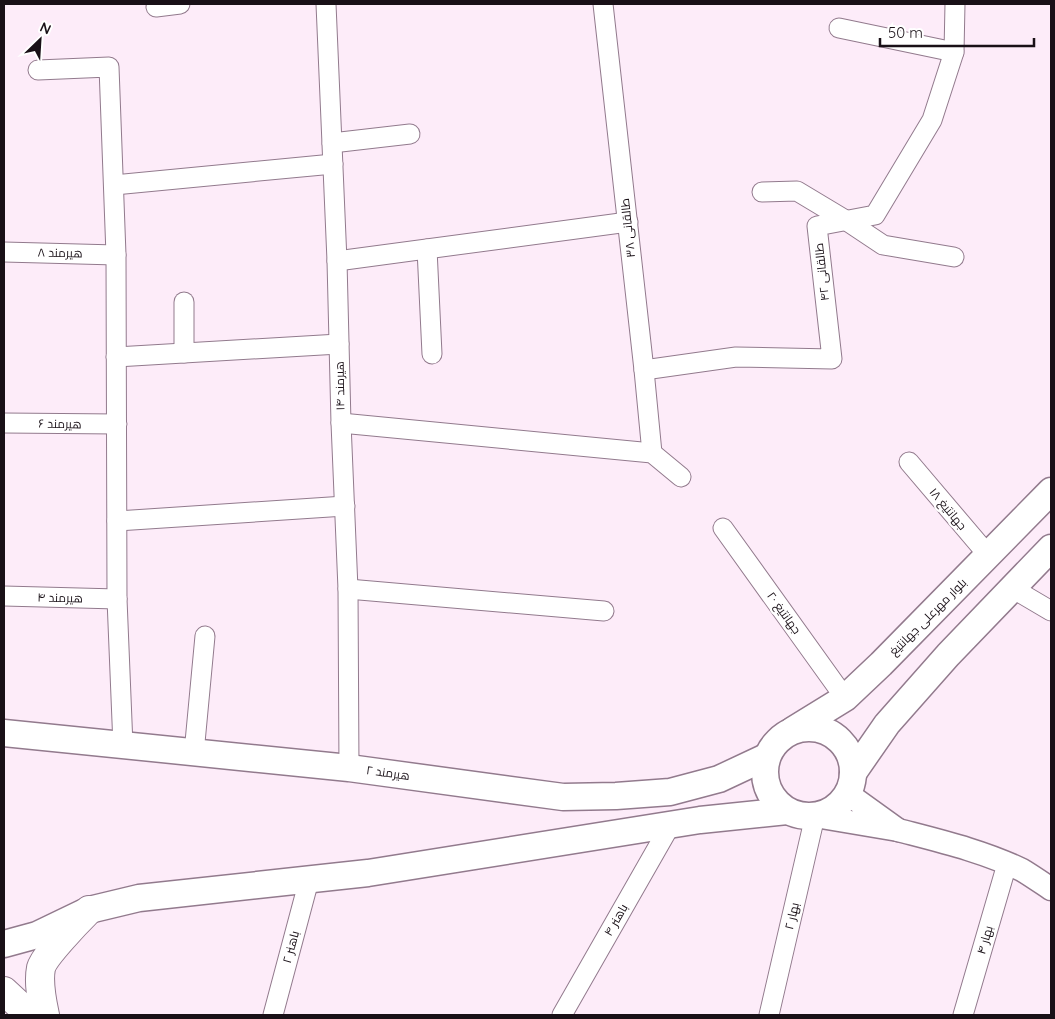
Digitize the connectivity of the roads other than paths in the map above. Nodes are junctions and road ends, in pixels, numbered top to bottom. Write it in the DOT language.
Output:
graph roads {
  1 [pos="180,4"];
  2 [pos="326,4"];
  3 [pos="603,4"];
  4 [pos="955,4"];
  5 [pos="156,6"];
  6 [pos="838,28"];
  7 [pos="954,52"];
  8 [pos="38,70"];
  9 [pos="410,134"];
  10 [pos="332,143"];
  11 [pos="333,164"];
  12 [pos="114,185"];
  13 [pos="762,192"];
  14 [pos="847,221"];
  15 [pos="628,222"];
  16 [pos="427,249"];
  17 [pos="4,252"];
  18 [pos="116,255"];
  19 [pos="954,257"];
  20 [pos="337,261"];
  21 [pos="184,302"];
  22 [pos="339,344"];
  23 [pos="184,353"];
  24 [pos="432,354"];
  25 [pos="116,357"];
  26 [pos="644,370"];
  27 [pos="4,423"];
  28 [pos="341,423"];
  29 [pos="117,424"];
  30 [pos="652,453"];
  31 [pos="909,462"];
  32 [pos="681,477"];
  33 [pos="1051,490"];
  34 [pos="345,506"];
  35 [pos="117,521"];
  36 [pos="723,528"];
  37 [pos="1051,548"];
  38 [pos="988,555"];
  39 [pos="1012,588"];
  40 [pos="348,589"];
  41 [pos="4,596"];
  42 [pos="117,599"];
  43 [pos="604,611"];
  44 [pos="1051,611"];
  45 [pos="205,636"];
  46 [pos="845,698"];
  47 [pos="794,730"];
  48 [pos="4,733"];
  49 [pos="123,746"];
  50 [pos="194,753"];
  51 [pos="766,757"];
  52 [pos="349,768"];
  53 [pos="850,783"];
  54 [pos="787,811"];
  55 [pos="815,816"];
  56 [pos="671,824"];
  57 [pos="898,830"];
  58 [pos="1007,864"];
  59 [pos="308,880"];
  60 [pos="1051,888"];
  61 [pos="88,910"];
  62 [pos="4,944"];
  63 [pos="4,990"];
  64 [pos="30,1015"];
  65 [pos="45,1015"];
  66 [pos="273,1015"];
  67 [pos="562,1015"];
  68 [pos="769,1015"];
  69 [pos="963,1015"];
  1 -- 5 [label="street"];
  2 -- 10 [label="street, هیرمند ۱۴"];
  3 -- 15 [label="street, طالقانی ۳۸"];
  4 -- 7 [label="street, طالقانی ۴۲"];
  6 -- 7 [label="street"];
  7 -- 14 [label="street, طالقانی ۴۲"];
  8 -- 12 [label="street"];
  9 -- 10 [label="street"];
  10 -- 11 [label="street, هیرمند ۱۴"];
  11 -- 12 [label="street"];
  11 -- 20 [label="street, هیرمند ۱۴"];
  12 -- 18 [label="street"];
  13 -- 14 [label="street"];
  14 -- 19 [label="street"];
  14 -- 26 [label="street, طالقانی ۴۲"];
  15 -- 16 [label="street"];
  15 -- 26 [label="street, طالقانی ۳۸"];
  16 -- 20 [label="street"];
  16 -- 24 [label="street"];
  17 -- 18 [label="street, هیرمند ۸"];
  18 -- 25 [label="street"];
  20 -- 22 [label="street, هیرمند ۱۴"];
  21 -- 23 [label="street"];
  22 -- 23 [label="street"];
  22 -- 28 [label="street, هیرمند ۱۴"];
  23 -- 25 [label="street"];
  25 -- 29 [label="street"];
  26 -- 30 [label="street, طالقانی ۳۸"];
  27 -- 29 [label="street, هیرمند ۶"];
  28 -- 30 [label="street"];
  28 -- 34 [label="street, هیرمند ۱۴"];
  29 -- 35 [label="street"];
  30 -- 32 [label="street"];
  31 -- 38 [label="street, جهانتیغ ۱۸"];
  33 -- 38 [label="main road, بلوار مهرعلی جهانتیغ"];
  34 -- 35 [label="street"];
  34 -- 40 [label="street, هیرمند ۱۴"];
  35 -- 42 [label="street"];
  36 -- 46 [label="street, جهانتیغ ۲۰"];
  37 -- 39 [label="main road"];
  38 -- 46 [label="main road, بلوار مهرعلی جهانتیغ"];
  39 -- 44 [label="street"];
  39 -- 53 [label="main road"];
  40 -- 43 [label="street"];
  40 -- 52 [label="street, هیرمند ۱۴"];
  41 -- 42 [label="street, هیرمند ۴"];
  42 -- 49 [label="street"];
  45 -- 50 [label="street"];
  46 -- 47 [label="main road, بلوار مهرعلی جهانتیغ"];
  47 -- 51 [label="main road"];
  47 -- 53 [label="main road"];
  48 -- 49 [label="main road, هیرمند ۲"];
  49 -- 50 [label="main road, هیرمند ۲"];
  50 -- 52 [label="main road, هیرمند ۲"];
  51 -- 52 [label="main road, هیرمند ۲"];
  51 -- 54 [label="main road"];
  53 -- 55 [label="main road"];
  53 -- 57 [label="street"];
  54 -- 55 [label="main road"];
  54 -- 56 [label="main road"];
  55 -- 57 [label="street"];
  55 -- 68 [label="street, بهار ۲"];
  56 -- 59 [label="main road"];
  56 -- 67 [label="street, باهنر ۴"];
  57 -- 58 [label="street"];
  58 -- 60 [label="street"];
  58 -- 69 [label="street, بهار ۴"];
  59 -- 61 [label="main road"];
  59 -- 66 [label="street, باهنر ۲"];
  61 -- 62 [label="main road"];
  61 -- 65 [label="main road"];
  63 -- 64 [label="main road"];
}
